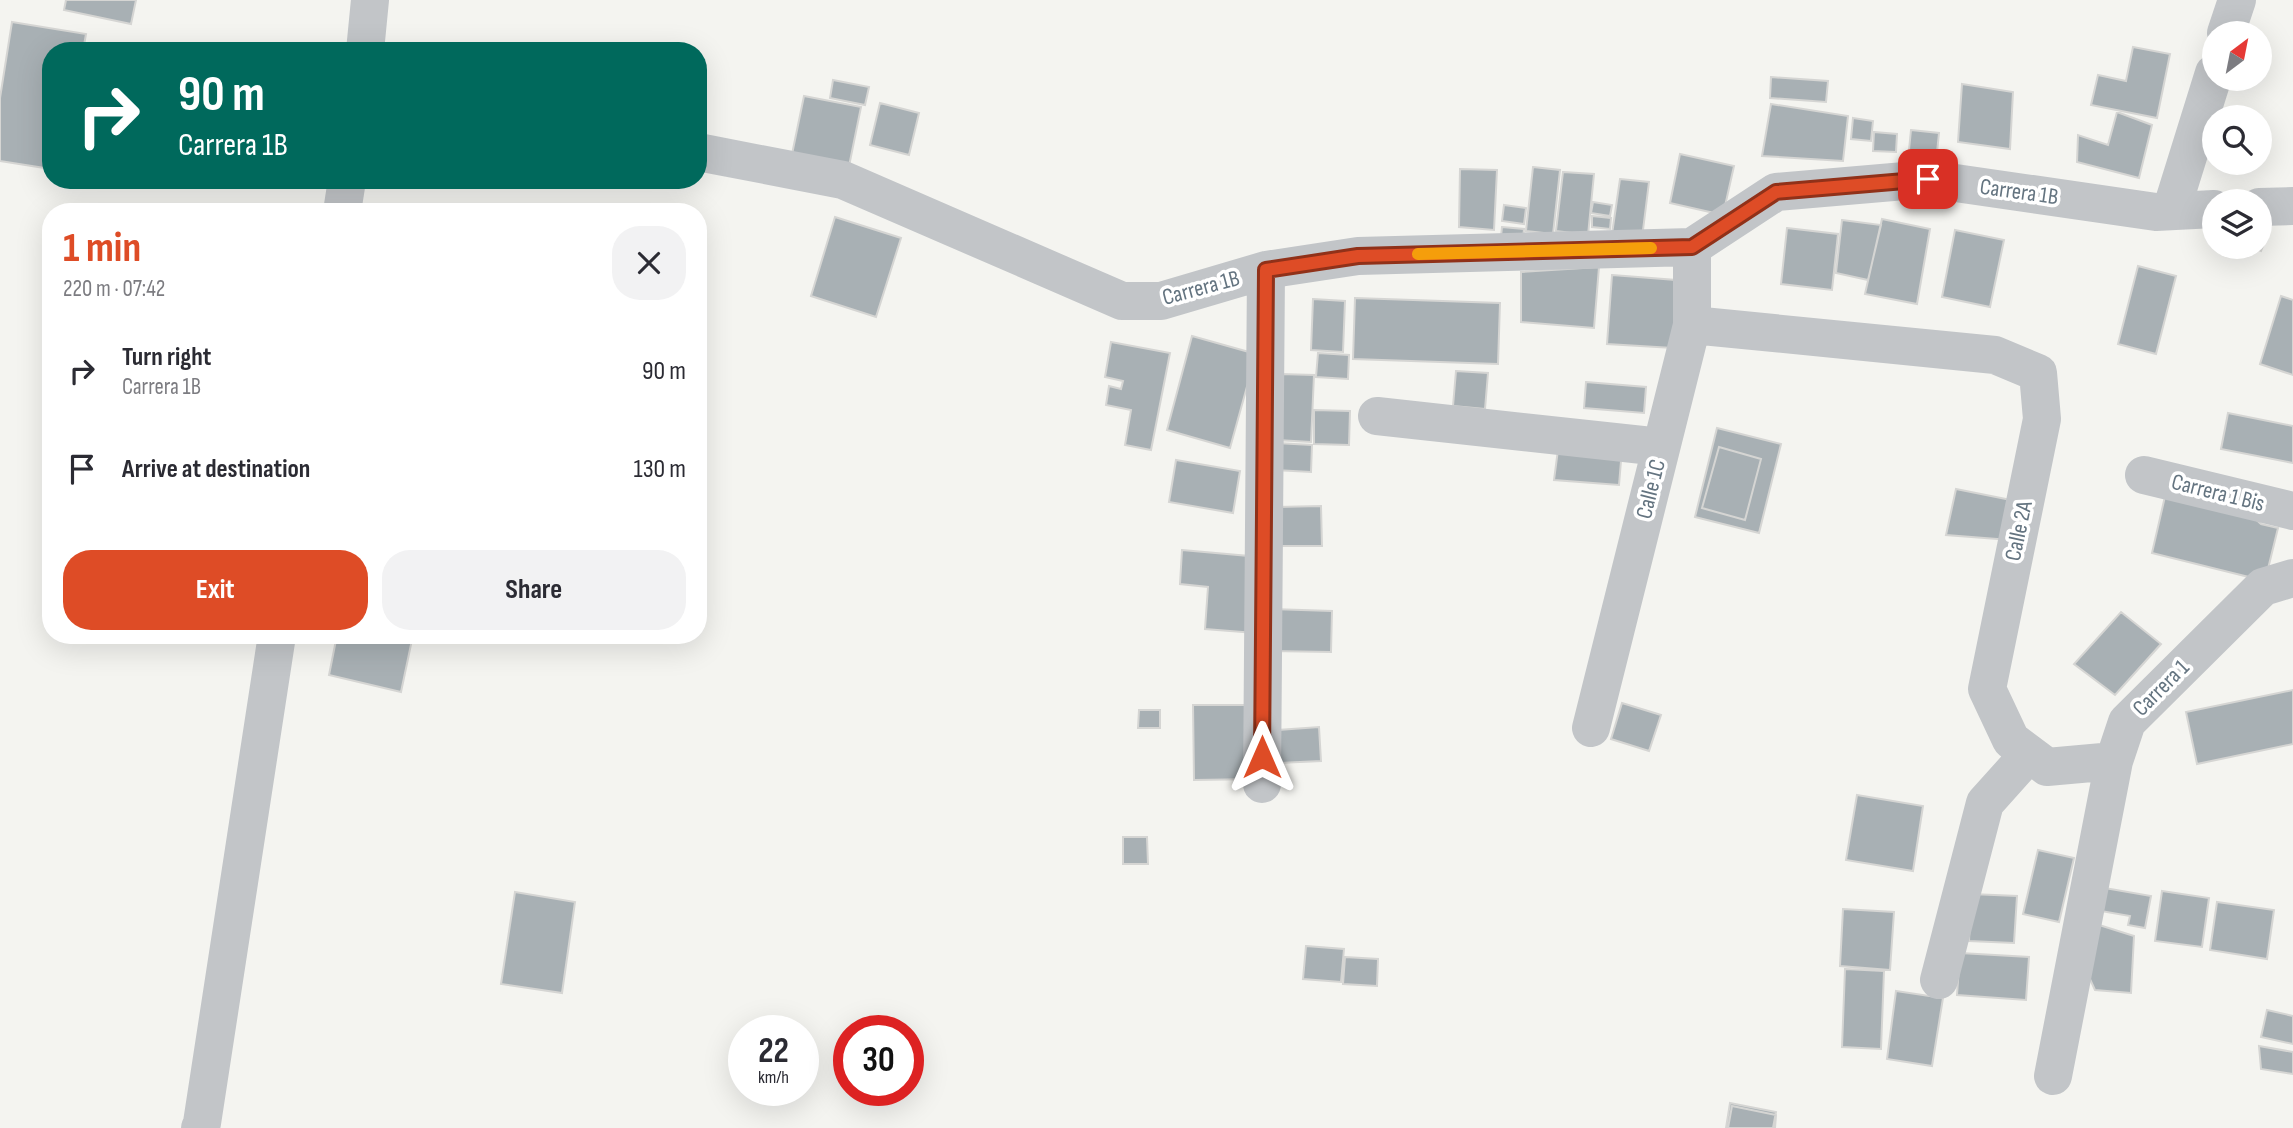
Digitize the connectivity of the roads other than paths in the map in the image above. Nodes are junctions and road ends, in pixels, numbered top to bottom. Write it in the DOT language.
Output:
graph roads {
  1 [pos="370,0"];
  2 [pos="2237,0"];
  3 [pos="2230,21"];
  4 [pos="366,42"];
  5 [pos="2208,91"];
  6 [pos="707,154"];
  7 [pos="2293,206"];
  8 [pos="2272,207"];
  9 [pos="2202,210"];
  10 [pos="2171,211"];
  11 [pos="1692,247"];
  12 [pos="1266,270"];
  13 [pos="1692,325"];
  14 [pos="1377,416"];
  15 [pos="1661,447"];
  16 [pos="2144,475"];
  17 [pos="2293,511"];
  18 [pos="2293,578"];
  19 [pos="276,644"];
  20 [pos="1591,728"];
  21 [pos="2029,754"];
  22 [pos="2114,761"];
  23 [pos="1262,784"];
  24 [pos="1939,980"];
  25 [pos="2053,1076"];
  26 [pos="200,1128"];
  1 -- 4 [label="street"];
  2 -- 3 [label="street"];
  5 -- 10 [label="street"];
  6 -- 12 [label="street, Carrera 1B"];
  7 -- 8 [label="street"];
  9 -- 10 [label="street, Carrera 1B"];
  10 -- 11 [label="street, Carrera 1B"];
  11 -- 12 [label="street, Carrera 1B"];
  11 -- 13 [label="street, Calle 1C"];
  12 -- 23 [label="street"];
  13 -- 15 [label="street, Calle 1C"];
  13 -- 21 [label="street, Calle 2A"];
  14 -- 15 [label="street"];
  15 -- 20 [label="street, Calle 1C"];
  16 -- 17 [label="street, Carrera 1 Bis"];
  18 -- 22 [label="street, Carrera 1"];
  19 -- 26 [label="street"];
  21 -- 22 [label="street"];
  21 -- 24 [label="street"];
  22 -- 25 [label="street, Carrera 1"];
}
